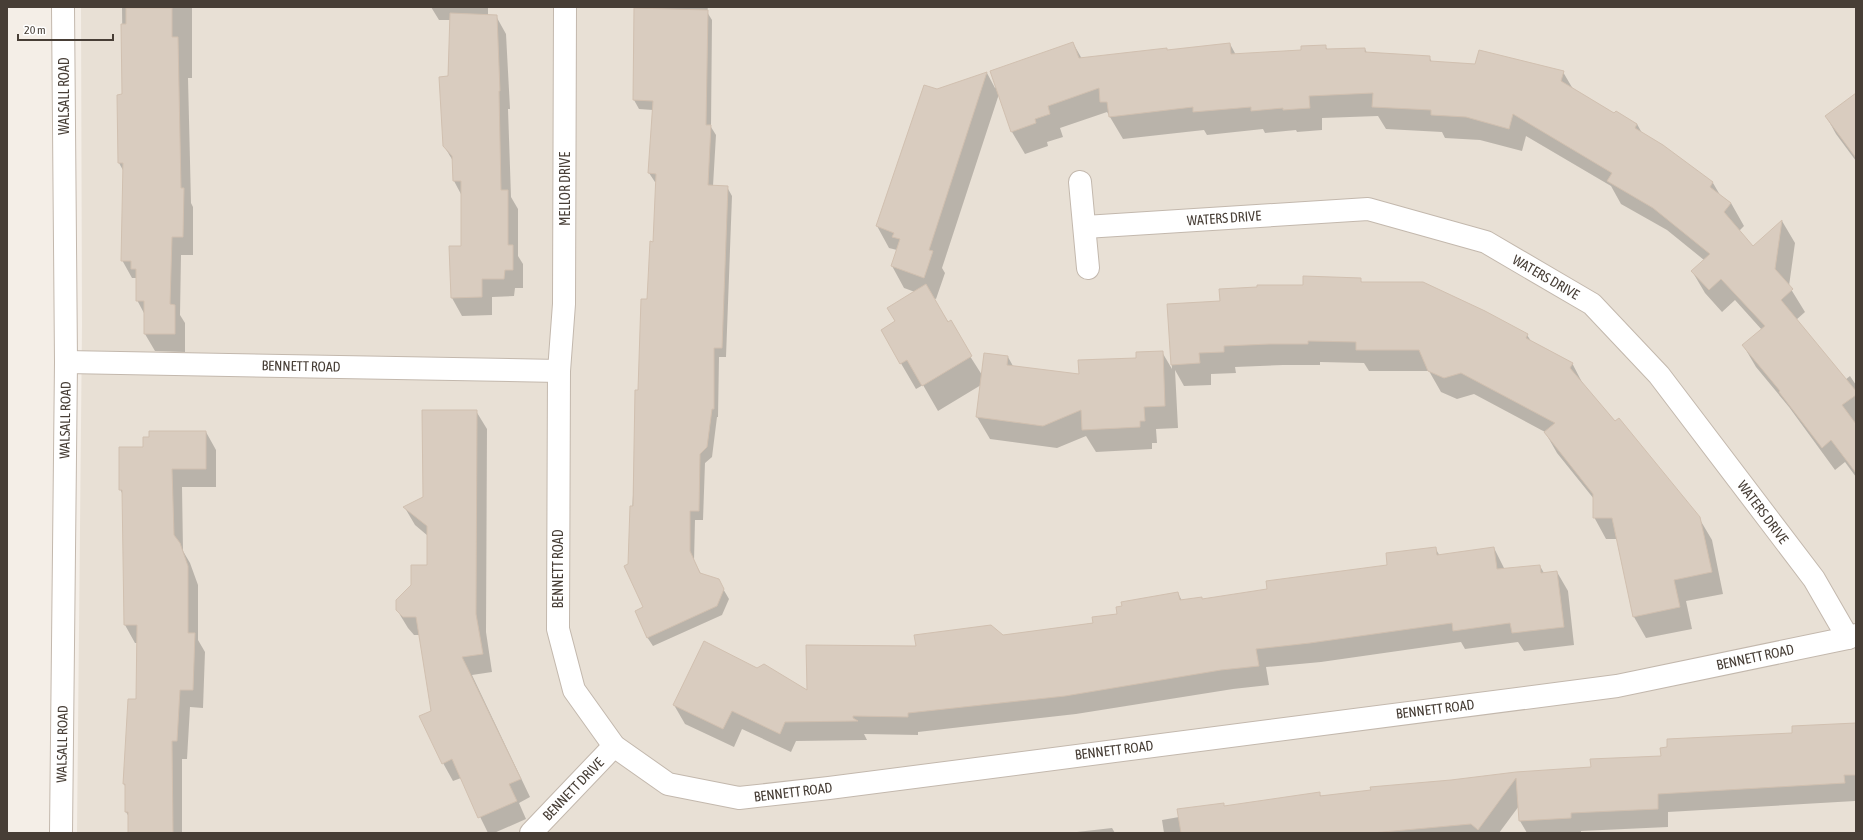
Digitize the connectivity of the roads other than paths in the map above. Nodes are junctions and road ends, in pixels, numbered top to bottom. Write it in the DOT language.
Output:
graph roads {
  1 [pos="63,7"];
  2 [pos="565,7"];
  3 [pos="1080,182"];
  4 [pos="1084,227"];
  5 [pos="1088,268"];
  6 [pos="66,362"];
  7 [pos="559,371"];
  8 [pos="1852,636"];
  9 [pos="614,746"];
  10 [pos="61,833"];
  11 [pos="531,833"];
  1 -- 6 [label="street, WALSALL ROAD"];
  2 -- 7 [label="street, MELLOR DRIVE"];
  3 -- 4 [label="street"];
  4 -- 5 [label="street"];
  4 -- 8 [label="street, WATERS DRIVE"];
  6 -- 7 [label="street, BENNETT ROAD"];
  6 -- 10 [label="street, WALSALL ROAD"];
  7 -- 9 [label="street, BENNETT ROAD"];
  8 -- 9 [label="street, BENNETT ROAD"];
  9 -- 11 [label="street, BENNETT DRIVE"];
}
